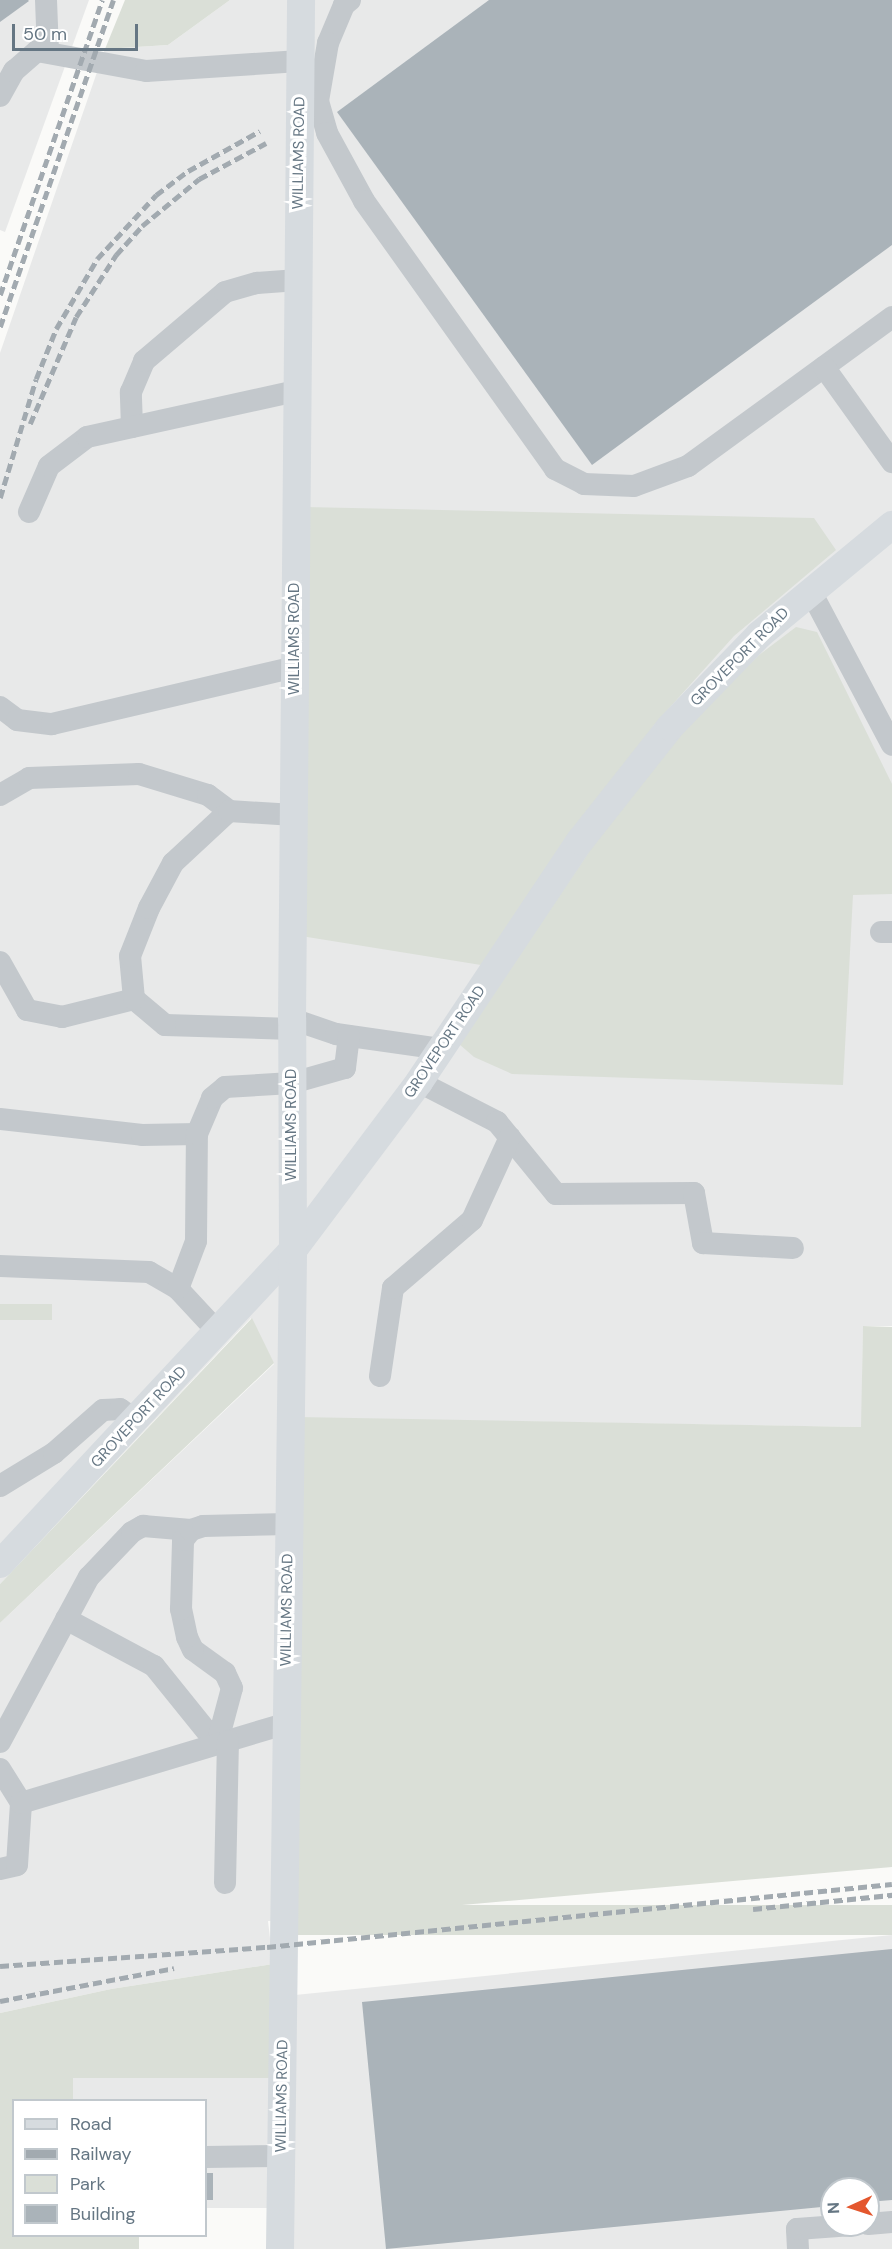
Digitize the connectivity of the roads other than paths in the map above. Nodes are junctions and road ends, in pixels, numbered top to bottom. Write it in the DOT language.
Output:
graph roads {
  1 [pos="46,0"];
  2 [pos="301,0"];
  3 [pos="350,0"];
  4 [pos="48,51"];
  5 [pos="300,62"];
  6 [pos="0,96"];
  7 [pos="298,280"];
  8 [pos="892,318"];
  9 [pos="824,368"];
  10 [pos="297,391"];
  11 [pos="132,427"];
  12 [pos="892,462"];
  13 [pos="29,512"];
  14 [pos="892,525"];
  15 [pos="810,590"];
  16 [pos="295,667"];
  17 [pos="0,707"];
  18 [pos="892,745"];
  19 [pos="0,795"];
  20 [pos="229,811"];
  21 [pos="294,815"];
  22 [pos="0,962"];
  23 [pos="134,999"];
  24 [pos="292,1024"];
  25 [pos="349,1036"];
  26 [pos="441,1049"];
  27 [pos="419,1082"];
  28 [pos="292,1083"];
  29 [pos="0,1119"];
  30 [pos="197,1134"];
  31 [pos="510,1137"];
  32 [pos="793,1248"];
  33 [pos="293,1250"];
  34 [pos="0,1266"];
  35 [pos="178,1289"];
  36 [pos="218,1332"];
  37 [pos="380,1376"];
  38 [pos="136,1420"];
  39 [pos="0,1486"];
  40 [pos="288,1524"];
  41 [pos="191,1530"];
  42 [pos="0,1564"];
  43 [pos="66,1619"];
  44 [pos="285,1724"];
  45 [pos="0,1742"];
  46 [pos="222,1743"];
  47 [pos="0,1769"];
  48 [pos="21,1803"];
  49 [pos="0,1869"];
  50 [pos="225,1882"];
  51 [pos="281,2156"];
  52 [pos="207,2157"];
  53 [pos="820,2227"];
  54 [pos="280,2249"];
  55 [pos="798,2249"];
  1 -- 4 [label="lane"];
  2 -- 5 [label="main road, WILLIAMS ROAD"];
  3 -- 9 [label="lane"];
  4 -- 5 [label="lane"];
  4 -- 6 [label="lane"];
  5 -- 7 [label="main road, WILLIAMS ROAD"];
  7 -- 10 [label="main road, WILLIAMS ROAD"];
  7 -- 11 [label="lane"];
  8 -- 9 [label="lane"];
  9 -- 12 [label="lane"];
  10 -- 11 [label="lane"];
  10 -- 16 [label="main road, WILLIAMS ROAD"];
  11 -- 13 [label="lane"];
  14 -- 15 [label="main road, GROVEPORT ROAD"];
  15 -- 18 [label="lane"];
  15 -- 26 [label="main road, GROVEPORT ROAD"];
  16 -- 17 [label="lane"];
  16 -- 21 [label="main road, WILLIAMS ROAD"];
  19 -- 20 [label="lane"];
  20 -- 21 [label="lane"];
  20 -- 23 [label="lane"];
  21 -- 24 [label="main road, WILLIAMS ROAD"];
  22 -- 23 [label="lane"];
  23 -- 24 [label="lane"];
  24 -- 25 [label="lane"];
  24 -- 28 [label="main road, WILLIAMS ROAD"];
  25 -- 26 [label="lane"];
  25 -- 28 [label="lane"];
  26 -- 27 [label="main road, GROVEPORT ROAD"];
  27 -- 31 [label="lane"];
  27 -- 33 [label="main road, GROVEPORT ROAD"];
  28 -- 30 [label="lane"];
  28 -- 33 [label="main road, WILLIAMS ROAD"];
  29 -- 30 [label="lane"];
  30 -- 35 [label="lane"];
  31 -- 32 [label="lane"];
  31 -- 37 [label="lane"];
  33 -- 36 [label="main road, GROVEPORT ROAD"];
  33 -- 40 [label="main road, WILLIAMS ROAD"];
  34 -- 35 [label="lane"];
  35 -- 36 [label="lane"];
  36 -- 38 [label="main road, GROVEPORT ROAD"];
  38 -- 39 [label="lane"];
  38 -- 42 [label="main road, GROVEPORT ROAD"];
  40 -- 41 [label="lane"];
  40 -- 44 [label="main road, WILLIAMS ROAD"];
  41 -- 43 [label="lane"];
  41 -- 46 [label="lane"];
  43 -- 45 [label="lane"];
  43 -- 46 [label="lane"];
  44 -- 46 [label="lane"];
  44 -- 51 [label="main road, WILLIAMS ROAD"];
  46 -- 48 [label="lane"];
  46 -- 50 [label="lane"];
  47 -- 48 [label="lane"];
  48 -- 49 [label="lane"];
  51 -- 52 [label="lane"];
  51 -- 54 [label="main road, WILLIAMS ROAD"];
  53 -- 55 [label="lane"];
}
